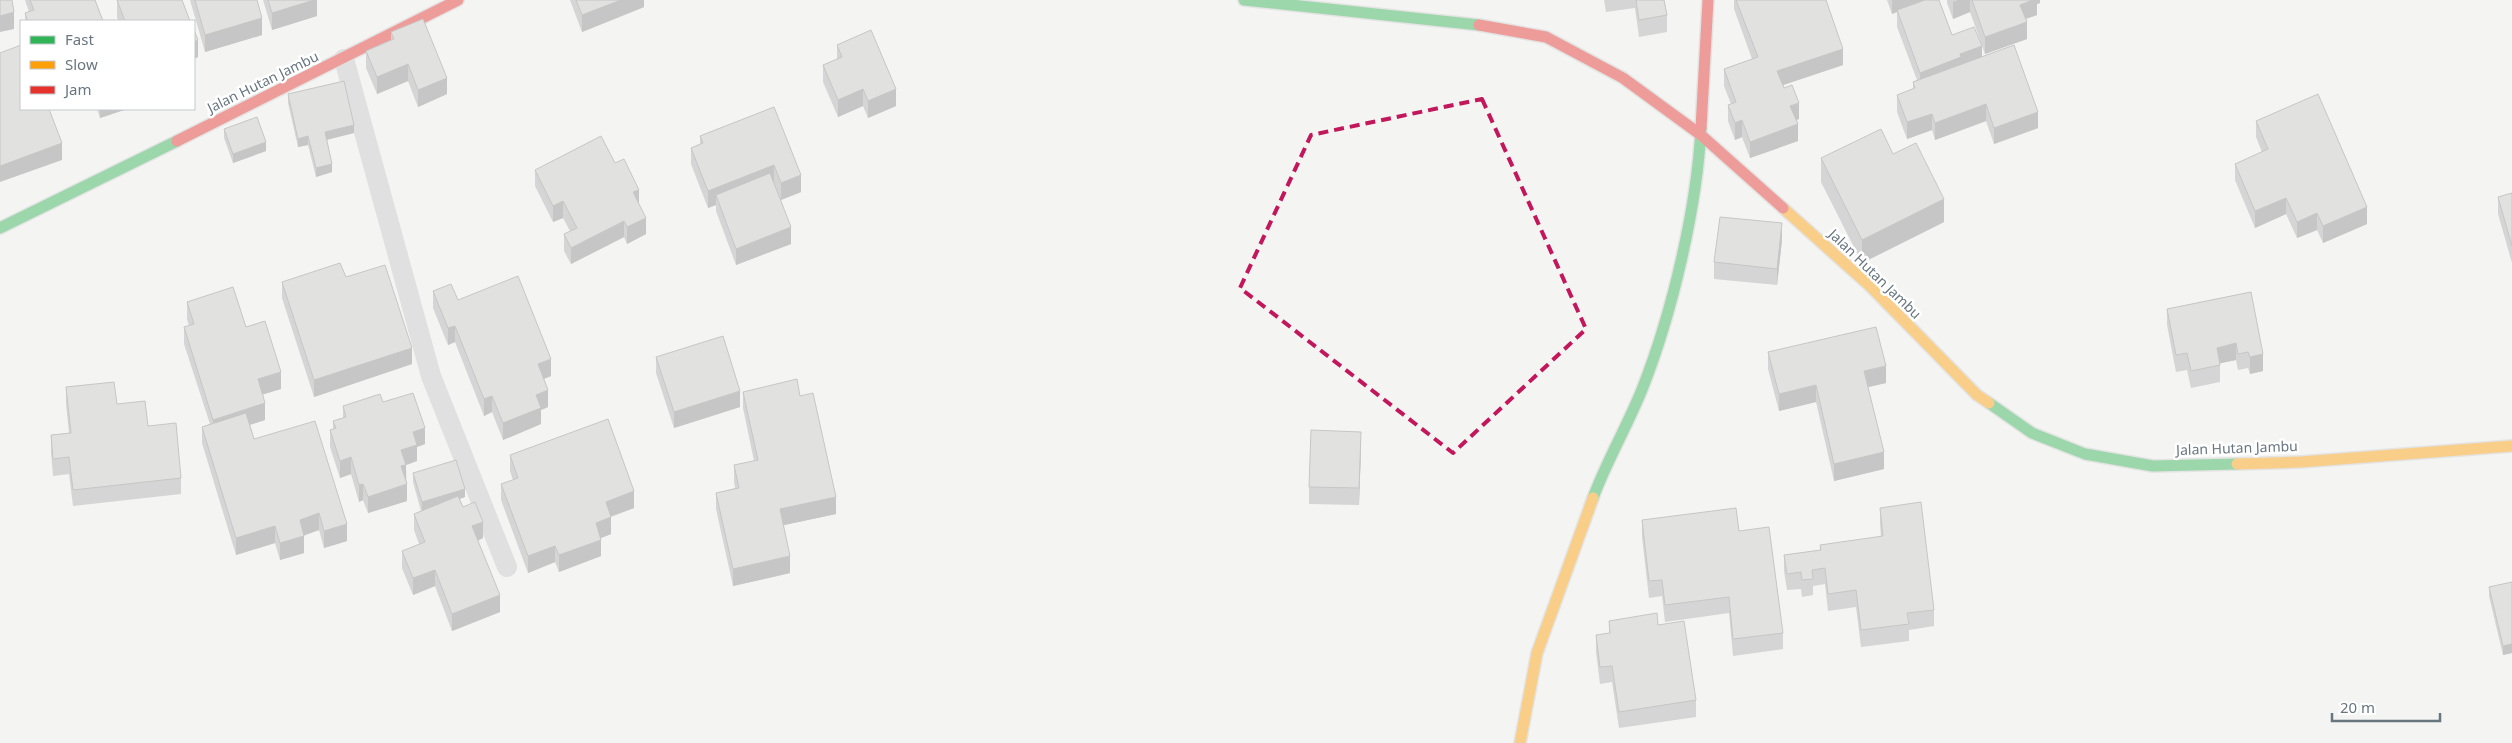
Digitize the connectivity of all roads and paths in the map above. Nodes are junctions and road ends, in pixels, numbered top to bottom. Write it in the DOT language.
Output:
graph roads {
  1 [pos="458,0"];
  2 [pos="1244,0"];
  3 [pos="1708,0"];
  4 [pos="344,59"];
  5 [pos="1701,135"];
  6 [pos="0,228"];
  7 [pos="2512,446"];
  8 [pos="507,568"];
  9 [pos="1520,743"];
  1 -- 4 [label="street, Jalan Hutan Jambu"];
  2 -- 5 [label="street, Jalan Hutan Jambu"];
  3 -- 5 [label="street"];
  4 -- 6 [label="street, Jalan Hutan Jambu"];
  4 -- 8 [label="lane"];
  5 -- 7 [label="street, Jalan Hutan Jambu"];
  5 -- 9 [label="street"];
}
